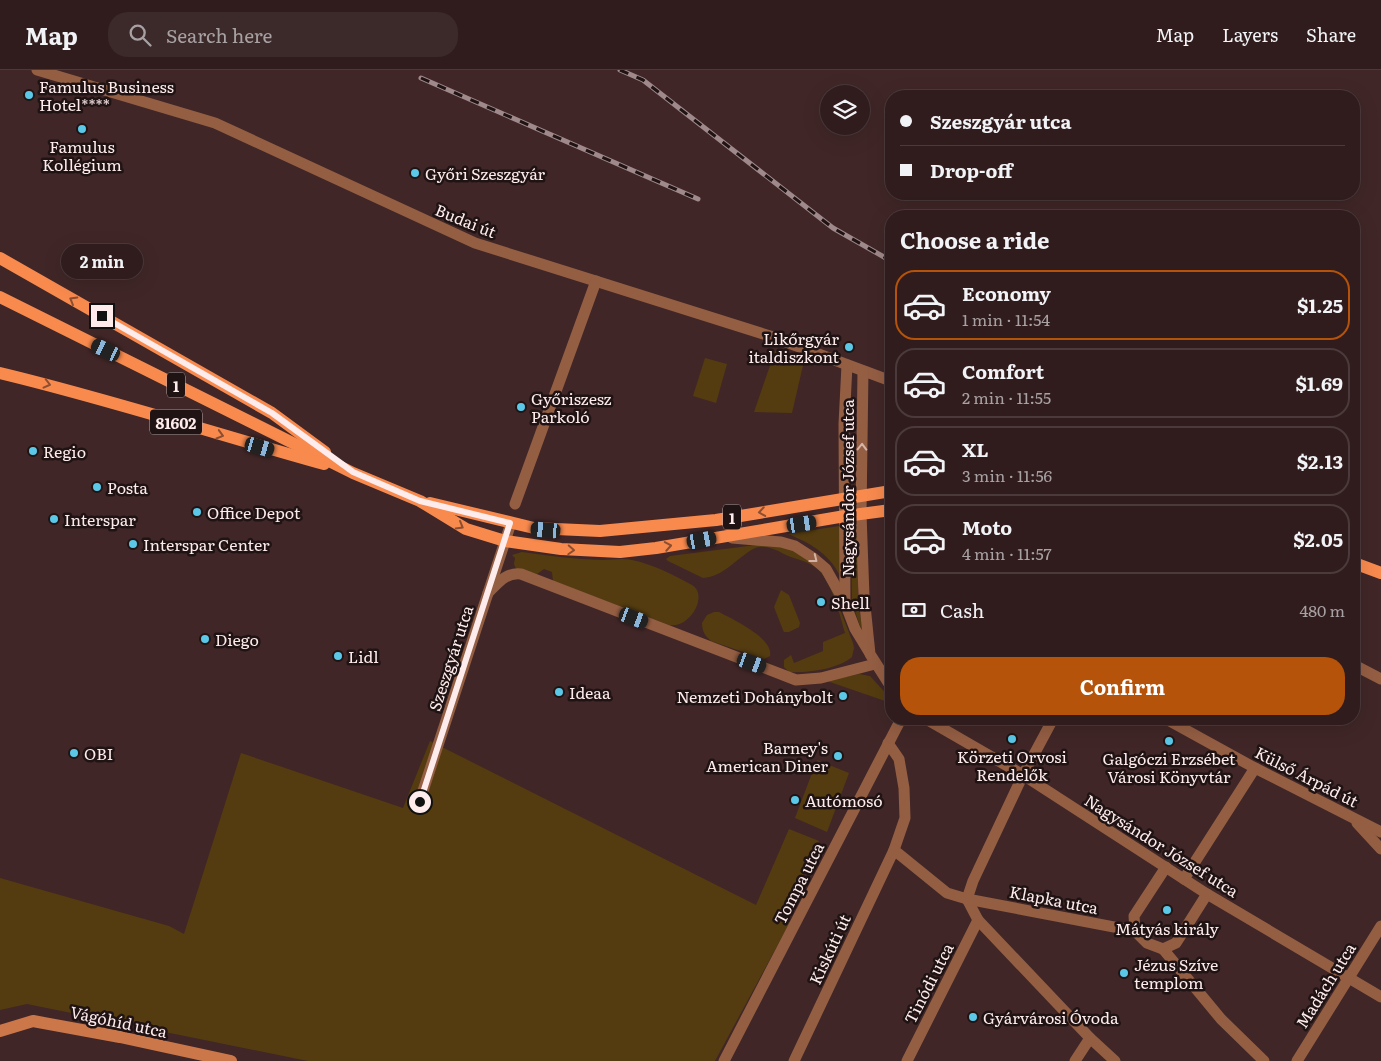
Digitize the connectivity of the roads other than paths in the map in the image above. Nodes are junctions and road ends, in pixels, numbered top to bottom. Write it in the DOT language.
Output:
graph roads {
  1 [pos="37,70"];
  2 [pos="0,258"];
  3 [pos="596,281"];
  4 [pos="0,297"];
  5 [pos="848,365"];
  6 [pos="863,371"];
  7 [pos="0,373"];
  8 [pos="885,380"];
  9 [pos="353,472"];
  10 [pos="885,492"];
  11 [pos="862,496"];
  12 [pos="844,498"];
  13 [pos="420,501"];
  14 [pos="515,504"];
  15 [pos="885,511"];
  16 [pos="861,514"];
  17 [pos="845,516"];
  18 [pos="510,523"];
  19 [pos="717,537"];
  20 [pos="505,541"];
  21 [pos="1360,564"];
  22 [pos="1381,573"];
  23 [pos="488,593"];
  24 [pos="845,602"];
  25 [pos="872,659"];
  26 [pos="1360,668"];
  27 [pos="885,678"];
  28 [pos="1381,679"];
  29 [pos="897,725"];
  30 [pos="936,725"];
  31 [pos="1050,725"];
  32 [pos="1177,725"];
  33 [pos="888,743"];
  34 [pos="1255,768"];
  35 [pos="1023,775"];
  36 [pos="420,802"];
  37 [pos="1350,817"];
  38 [pos="1381,832"];
  39 [pos="1381,849"];
  40 [pos="894,850"];
  41 [pos="1166,867"];
  42 [pos="1184,879"];
  43 [pos="1207,894"];
  44 [pos="967,899"];
  45 [pos="978,920"];
  46 [pos="1381,926"];
  47 [pos="1134,931"];
  48 [pos="1163,949"];
  49 [pos="1348,978"];
  50 [pos="1381,997"];
  51 [pos="0,1031"];
  52 [pos="1090,1038"];
  53 [pos="231,1061"];
  54 [pos="724,1061"];
  55 [pos="794,1061"];
  56 [pos="907,1061"];
  57 [pos="1075,1061"];
  58 [pos="1115,1061"];
  59 [pos="1264,1061"];
  60 [pos="1297,1061"];
  1 -- 3 [label="street, Budai út"];
  9 -- 2 [label="main road, one-way"];
  3 -- 5 [label="street, Budai út"];
  3 -- 14 [label="street"];
  4 -- 9 [label="main road, 1"];
  5 -- 6 [label="street, Budai út"];
  5 -- 12 [label="street"];
  6 -- 8 [label="street, Budai út"];
  11 -- 6 [label="street, Nagysándor József utca, one-way"];
  7 -- 9 [label="main road, 81602, one-way"];
  9 -- 13 [label="main road, 1"];
  10 -- 11 [label="main road, 1"];
  11 -- 12 [label="main road, 1"];
  11 -- 16 [label="street, Nagysándor József utca"];
  12 -- 17 [label="street"];
  12 -- 18 [label="main road, 1, one-way"];
  13 -- 18 [label="main road, 1"];
  13 -- 20 [label="main road, 1, one-way"];
  15 -- 16 [label="main road, 1"];
  16 -- 17 [label="main road, 1"];
  16 -- 25 [label="street, Nagysándor József utca"];
  17 -- 19 [label="main road, 1"];
  17 -- 24 [label="street"];
  18 -- 20 [label="street, Szeszgyár utca"];
  20 -- 19 [label="main road, 1, one-way"];
  19 -- 24 [label="street, one-way"];
  20 -- 23 [label="street, Szeszgyár utca"];
  21 -- 22 [label="main road"];
  23 -- 25 [label="street"];
  23 -- 36 [label="street, Szeszgyár utca"];
  24 -- 25 [label="street"];
  25 -- 27 [label="street, Nagysándor József utca"];
  26 -- 28 [label="street"];
  29 -- 33 [label="street, Tompa utca"];
  30 -- 35 [label="street, Nagysándor József utca"];
  31 -- 35 [label="street"];
  32 -- 34 [label="street, Külső Árpád út"];
  33 -- 40 [label="street, Kiskúti út"];
  33 -- 54 [label="street, Tompa utca"];
  34 -- 37 [label="street, Külső Árpád út"];
  34 -- 42 [label="street"];
  35 -- 41 [label="street, Nagysándor József utca"];
  35 -- 44 [label="street"];
  37 -- 38 [label="street, Külső Árpád út"];
  37 -- 39 [label="street"];
  40 -- 44 [label="street, Klapka utca"];
  40 -- 55 [label="street, Kiskúti út"];
  41 -- 42 [label="street, Nagysándor József utca"];
  41 -- 47 [label="street"];
  42 -- 43 [label="street, Nagysándor József utca"];
  43 -- 48 [label="street"];
  43 -- 49 [label="street, Nagysándor József utca"];
  44 -- 45 [label="street"];
  44 -- 47 [label="street, Klapka utca"];
  45 -- 52 [label="street"];
  45 -- 56 [label="street, Tinódi utca"];
  46 -- 49 [label="street, Madách utca"];
  47 -- 48 [label="street"];
  48 -- 59 [label="street"];
  49 -- 50 [label="street, Nagysándor József utca"];
  49 -- 60 [label="street, Madách utca"];
  51 -- 53 [label="street, Vágóhíd utca"];
  52 -- 57 [label="street"];
  52 -- 58 [label="street"];
}
